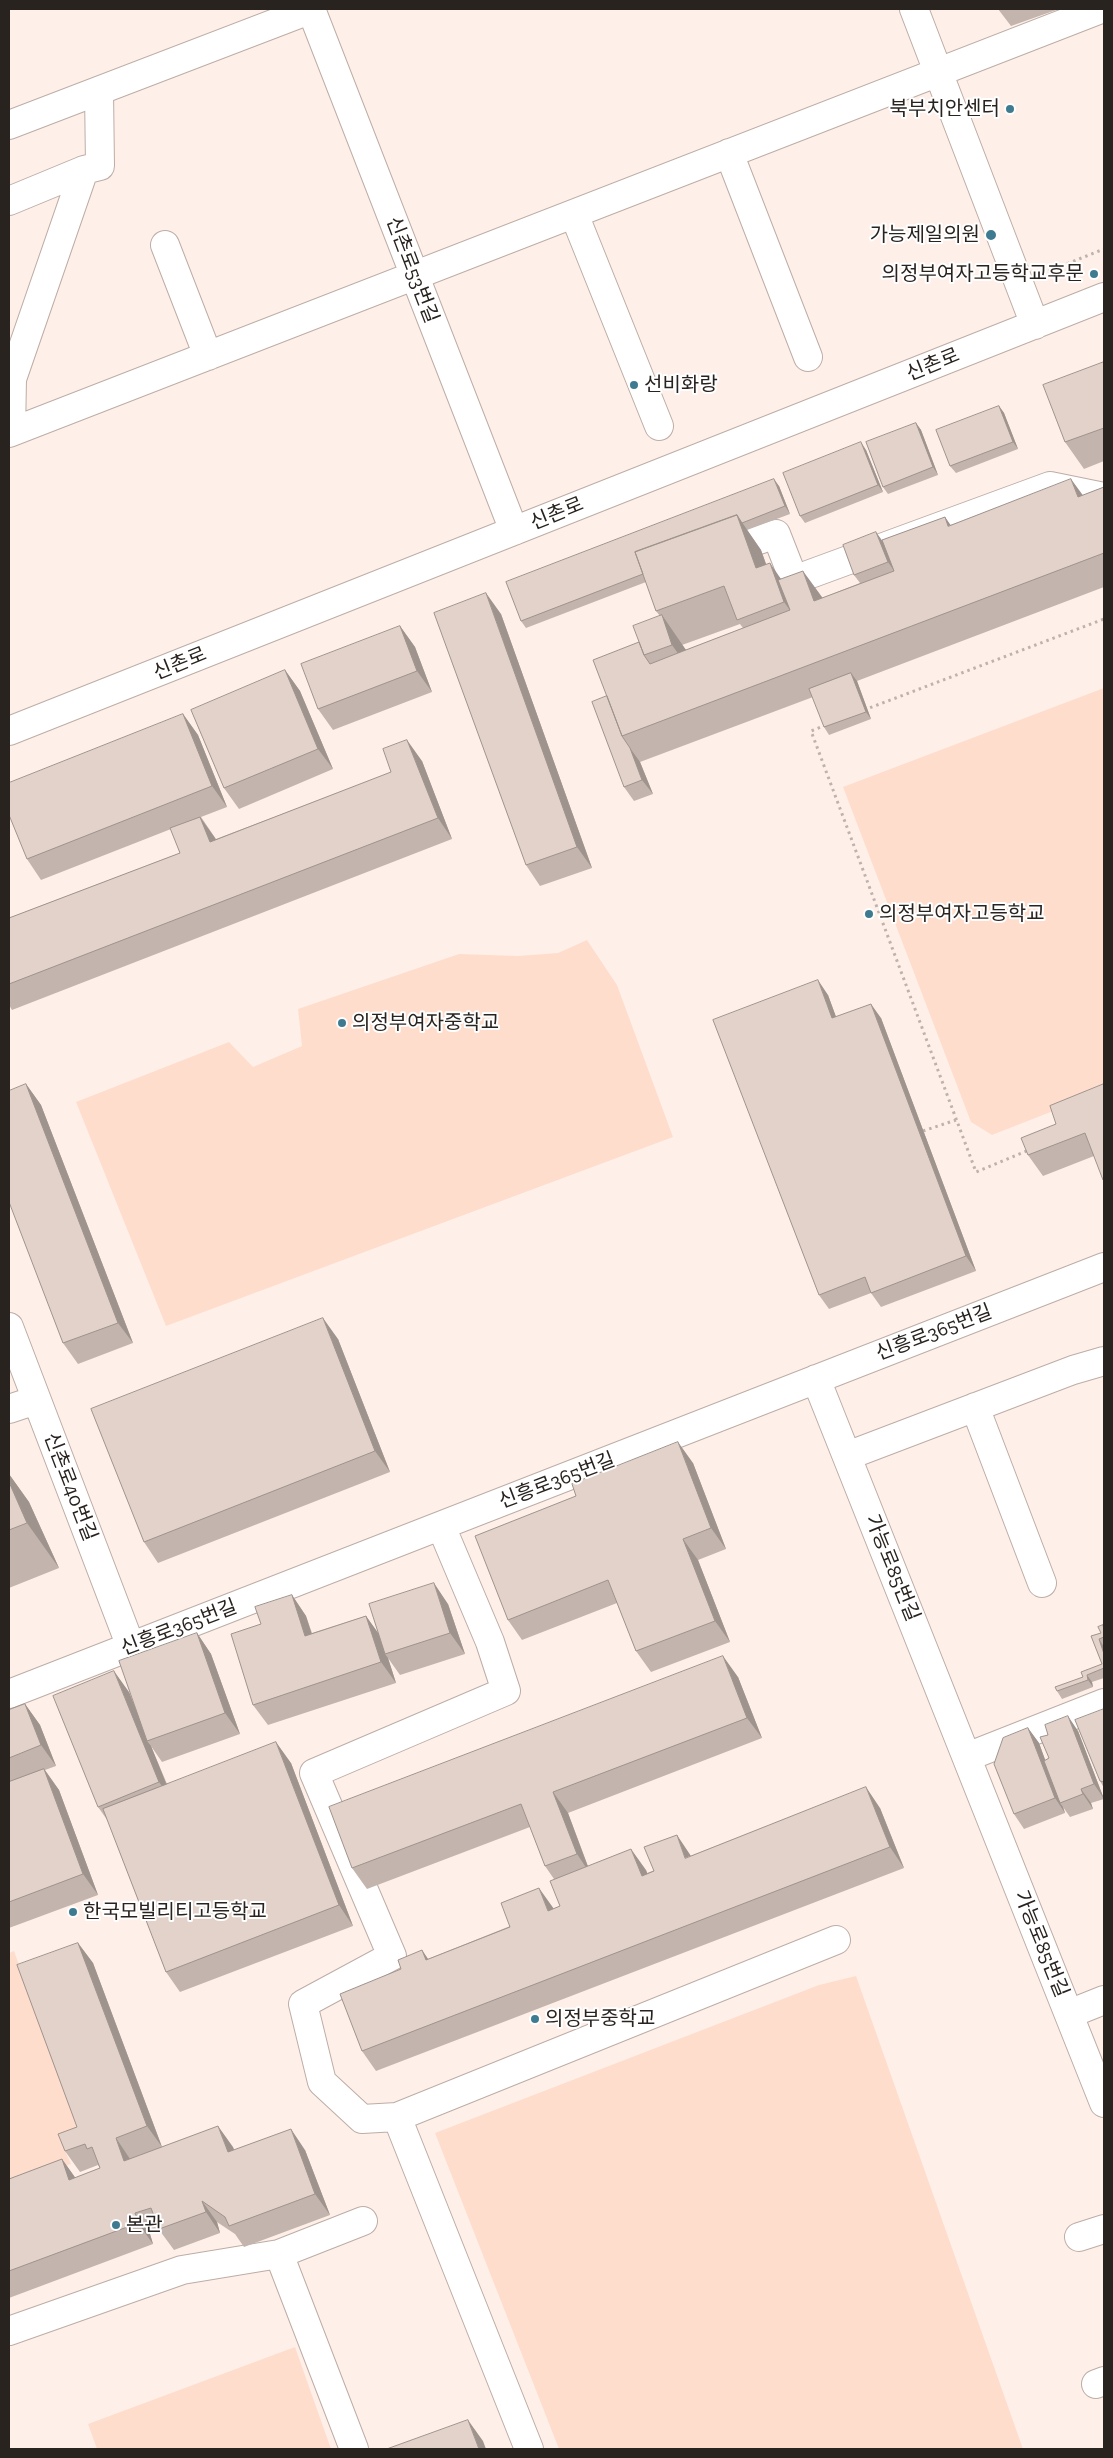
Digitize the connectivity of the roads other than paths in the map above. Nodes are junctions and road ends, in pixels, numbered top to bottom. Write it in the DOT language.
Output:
graph roads {
  1 [pos="312,9"];
  2 [pos="914,9"];
  3 [pos="1101,16"];
  4 [pos="938,72"];
  5 [pos="99,91"];
  6 [pos="9,125"];
  7 [pos="728,153"];
  8 [pos="84,170"];
  9 [pos="9,200"];
  10 [pos="574,214"];
  11 [pos="165,245"];
  12 [pos="414,276"];
  13 [pos="1104,297"];
  14 [pos="1035,325"];
  15 [pos="208,356"];
  16 [pos="808,357"];
  17 [pos="10,379"];
  18 [pos="659,426"];
  19 [pos="10,433"];
  20 [pos="1104,497"];
  21 [pos="514,531"];
  22 [pos="693,563"];
  23 [pos="9,731"];
  24 [pos="1104,1267"];
  25 [pos="9,1328"];
  26 [pos="1104,1360"];
  27 [pos="816,1379"];
  28 [pos="36,1400"];
  29 [pos="975,1407"];
  30 [pos="9,1409"];
  31 [pos="847,1456"];
  32 [pos="441,1526"];
  33 [pos="1042,1583"];
  34 [pos="131,1647"];
  35 [pos="9,1694"];
  36 [pos="1104,1703"];
  37 [pos="966,1757"];
  38 [pos="836,1940"];
  39 [pos="1104,2000"];
  40 [pos="1069,2014"];
  41 [pos="1104,2103"];
  42 [pos="398,2117"];
  43 [pos="363,2221"];
  44 [pos="1104,2229"];
  45 [pos="1078,2238"];
  46 [pos="278,2254"];
  47 [pos="9,2331"];
  48 [pos="354,2449"];
  49 [pos="529,2449"];
  1 -- 5 [label="street"];
  1 -- 12 [label="street, 신촌로53번길"];
  2 -- 4 [label="street"];
  3 -- 4 [label="street"];
  4 -- 7 [label="street"];
  4 -- 14 [label="street"];
  5 -- 6 [label="street"];
  5 -- 8 [label="street"];
  7 -- 10 [label="street"];
  7 -- 16 [label="street"];
  8 -- 9 [label="street"];
  8 -- 17 [label="street"];
  10 -- 12 [label="street"];
  10 -- 18 [label="street"];
  11 -- 15 [label="street"];
  12 -- 15 [label="street"];
  12 -- 21 [label="street, 신촌로53번길"];
  13 -- 14 [label="street, 신촌로"];
  14 -- 21 [label="street, 신촌로"];
  15 -- 19 [label="street"];
  17 -- 19 [label="street"];
  20 -- 22 [label="street"];
  21 -- 23 [label="street, 신촌로"];
  24 -- 27 [label="street, 신흥로365번길"];
  25 -- 28 [label="street, 신촌로40번길"];
  26 -- 29 [label="street"];
  27 -- 31 [label="street, 가능로85번길"];
  27 -- 32 [label="street, 신흥로365번길"];
  28 -- 30 [label="street"];
  28 -- 34 [label="street, 신촌로40번길"];
  29 -- 31 [label="street"];
  29 -- 33 [label="street"];
  31 -- 37 [label="street, 가능로85번길"];
  32 -- 34 [label="street, 신흥로365번길"];
  32 -- 42 [label="street"];
  34 -- 35 [label="street, 신흥로365번길"];
  36 -- 37 [label="street"];
  37 -- 40 [label="street, 가능로85번길"];
  38 -- 42 [label="street"];
  39 -- 40 [label="street"];
  40 -- 41 [label="street, 가능로85번길"];
  42 -- 49 [label="street"];
  43 -- 46 [label="street"];
  44 -- 45 [label="street"];
  46 -- 47 [label="street"];
  46 -- 48 [label="street"];
}
